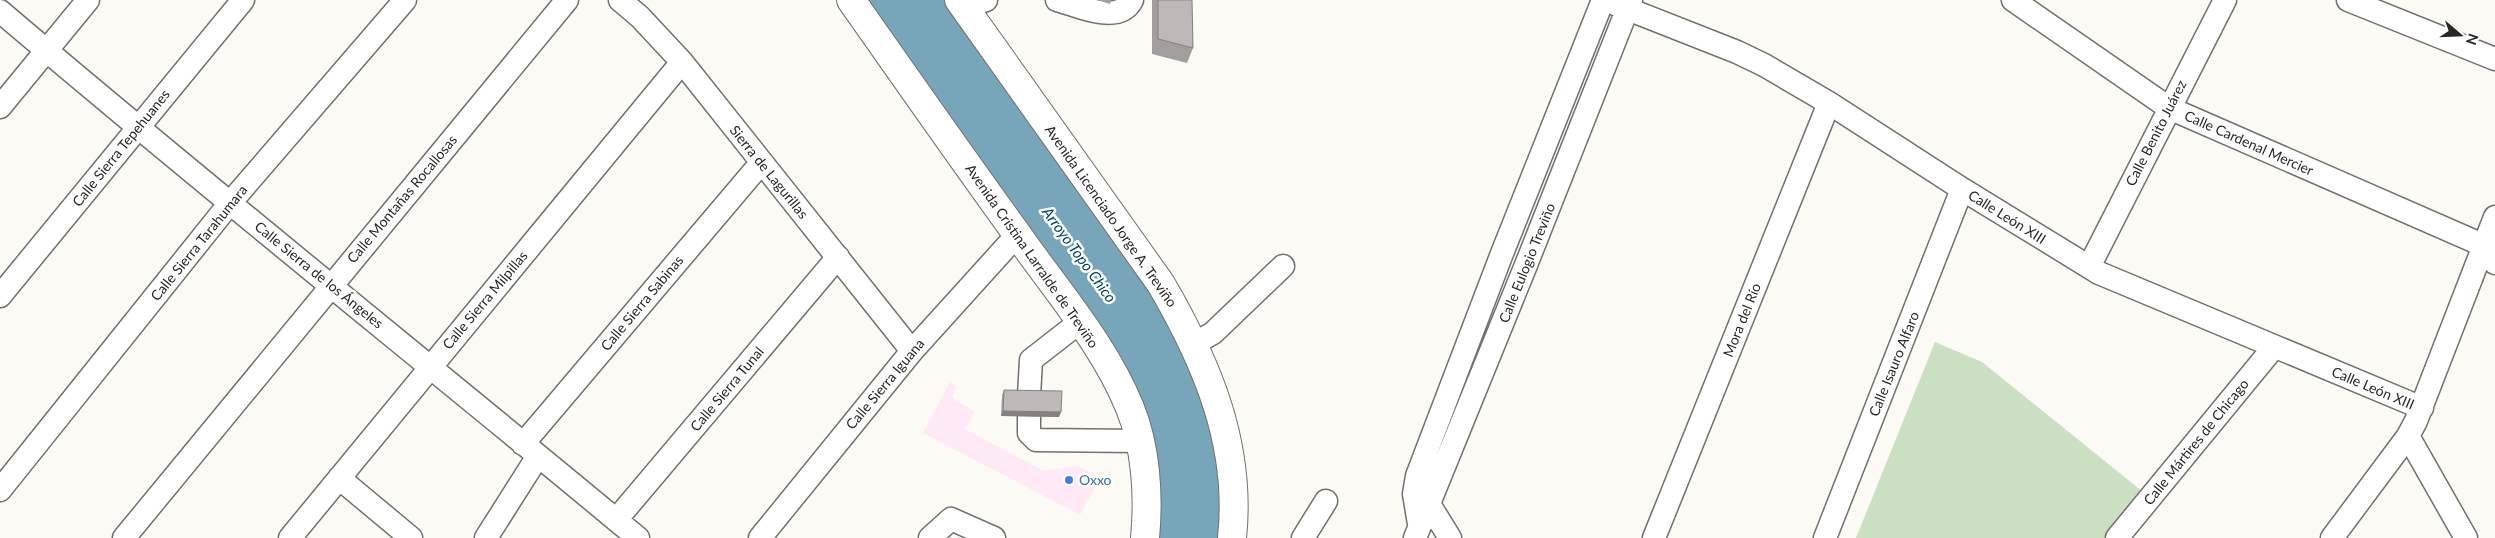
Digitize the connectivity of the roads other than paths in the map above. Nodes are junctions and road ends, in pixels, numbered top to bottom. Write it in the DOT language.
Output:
graph roads {
  1 [pos="88,0"];
  2 [pos="243,0"];
  3 [pos="405,0"];
  4 [pos="567,0"];
  5 [pos="620,0"];
  6 [pos="851,0"];
  7 [pos="1057,0"];
  8 [pos="1132,0"];
  9 [pos="1604,0"];
  10 [pos="2013,0"];
  11 [pos="2225,0"];
  12 [pos="2348,0"];
  13 [pos="970,2"];
  14 [pos="1629,4"];
  15 [pos="0,11"];
  16 [pos="47,51"];
  17 [pos="2495,59"];
  18 [pos="682,62"];
  19 [pos="1829,103"];
  20 [pos="0,107"];
  21 [pos="2169,108"];
  22 [pos="137,128"];
  23 [pos="761,163"];
  24 [pos="1962,190"];
  25 [pos="230,203"];
  26 [pos="2495,217"];
  27 [pos="1017,235"];
  28 [pos="2490,255"];
  29 [pos="1501,256"];
  30 [pos="838,257"];
  31 [pos="1526,265"];
  32 [pos="1283,266"];
  33 [pos="2089,267"];
  34 [pos="332,284"];
  35 [pos="0,296"];
  36 [pos="1080,321"];
  37 [pos="1194,344"];
  38 [pos="2274,347"];
  39 [pos="912,351"];
  40 [pos="430,367"];
  41 [pos="2422,408"];
  42 [pos="2408,436"];
  43 [pos="1140,441"];
  44 [pos="530,450"];
  45 [pos="1144,472"];
  46 [pos="339,478"];
  47 [pos="0,490"];
  48 [pos="1421,499"];
  49 [pos="1326,501"];
  50 [pos="616,520"];
  51 [pos="1417,531"];
  52 [pos="124,538"];
  53 [pos="290,538"];
  54 [pos="412,538"];
  55 [pos="486,538"];
  56 [pos="638,538"];
  57 [pos="760,538"];
  58 [pos="930,538"];
  59 [pos="994,538"];
  60 [pos="1132,538"];
  61 [pos="1146,538"];
  62 [pos="1232,538"];
  63 [pos="1303,538"];
  64 [pos="1450,538"];
  65 [pos="1654,538"];
  66 [pos="1825,538"];
  67 [pos="2117,538"];
  68 [pos="2332,538"];
  69 [pos="2466,538"];
  1 -- 16 [label="street"];
  2 -- 22 [label="street, Calle Sierra Tepehuanes"];
  3 -- 25 [label="street, Calle Sierra Tarahumara"];
  4 -- 34 [label="street, Calle Montañas Rocallosas"];
  5 -- 18 [label="street, Sierra de Lagurillas"];
  6 -- 27 [label="main road, Avenida Cristina Larralde de Treviño"];
  7 -- 8 [label="street"];
  9 -- 14 [label="street, Calle León XIII"];
  9 -- 29 [label="street, Calle Eulogio Treviño"];
  10 -- 21 [label="street, Calle Cardenal Mercier"];
  11 -- 21 [label="street, Calle Benito Juárez"];
  12 -- 17 [label="street"];
  13 -- 37 [label="main road, Avenida Licenciado Jorge A. Treviño"];
  14 -- 19 [label="street, Calle León XIII"];
  14 -- 31 [label="street, Calle Eulogio Treviño"];
  15 -- 16 [label="street, Calle Sierra de los Ángeles"];
  16 -- 20 [label="street"];
  16 -- 22 [label="street, Calle Sierra de los Ángeles"];
  18 -- 23 [label="street, Sierra de Lagurillas"];
  18 -- 40 [label="street, Calle Sierra Milpillas"];
  19 -- 24 [label="street, Calle León XIII"];
  19 -- 65 [label="street, Mora del Río"];
  21 -- 28 [label="street, Calle Cardenal Mercier"];
  21 -- 33 [label="street, Calle Benito Juárez"];
  22 -- 25 [label="street, Calle Sierra de los Ángeles"];
  22 -- 35 [label="street, Calle Sierra Tepehuanes"];
  23 -- 30 [label="street, Sierra de Lagurillas"];
  23 -- 44 [label="street, Calle Sierra Sabinas"];
  24 -- 33 [label="street, Calle León XIII"];
  24 -- 66 [label="street, Calle Isauro Alfaro"];
  25 -- 34 [label="street, Calle Sierra de los Ángeles"];
  25 -- 47 [label="street, Calle Sierra Tarahumara"];
  26 -- 28 [label="street"];
  27 -- 36 [label="main road, Avenida Cristina Larralde de Treviño"];
  27 -- 39 [label="street, Calle Sierra Iguana"];
  28 -- 41 [label="street"];
  29 -- 31 [label="street"];
  29 -- 48 [label="street, Calle Eulogio Treviño"];
  30 -- 39 [label="street, Sierra de Lagurillas"];
  30 -- 50 [label="street, Calle Sierra Tunal"];
  31 -- 48 [label="street, Calle Eulogio Treviño"];
  32 -- 37 [label="street"];
  33 -- 38 [label="street, Calle León XIII"];
  34 -- 40 [label="street, Calle Sierra de los Ángeles"];
  34 -- 52 [label="street, Calle Montañas Rocallosas"];
  36 -- 43 [label="main road, Avenida Cristina Larralde de Treviño"];
  36 -- 43 [label="street"];
  37 -- 62 [label="main road, Avenida Licenciado Jorge A. Treviño"];
  38 -- 41 [label="street, Calle León XIII"];
  38 -- 67 [label="street, Calle Mártires de Chicago"];
  39 -- 57 [label="street, Calle Sierra Iguana"];
  40 -- 44 [label="street, Calle Sierra de los Ángeles"];
  40 -- 46 [label="street, Calle Sierra Milpillas"];
  41 -- 42 [label="street"];
  42 -- 68 [label="street"];
  42 -- 69 [label="street"];
  43 -- 45 [label="main road, Avenida Cristina Larralde de Treviño"];
  44 -- 50 [label="street, Calle Sierra de los Ángeles"];
  44 -- 55 [label="street, Calle Sierra Sabinas"];
  45 -- 60 [label="main road"];
  45 -- 61 [label="main road, Avenida Cristina Larralde de Treviño"];
  46 -- 53 [label="street, Calle Sierra Milpillas"];
  46 -- 54 [label="street"];
  48 -- 51 [label="street, Calle Eulogio Treviño"];
  48 -- 64 [label="street"];
  49 -- 63 [label="street"];
  50 -- 56 [label="street, Calle Sierra de los Ángeles"];
  58 -- 59 [label="street"];
}
